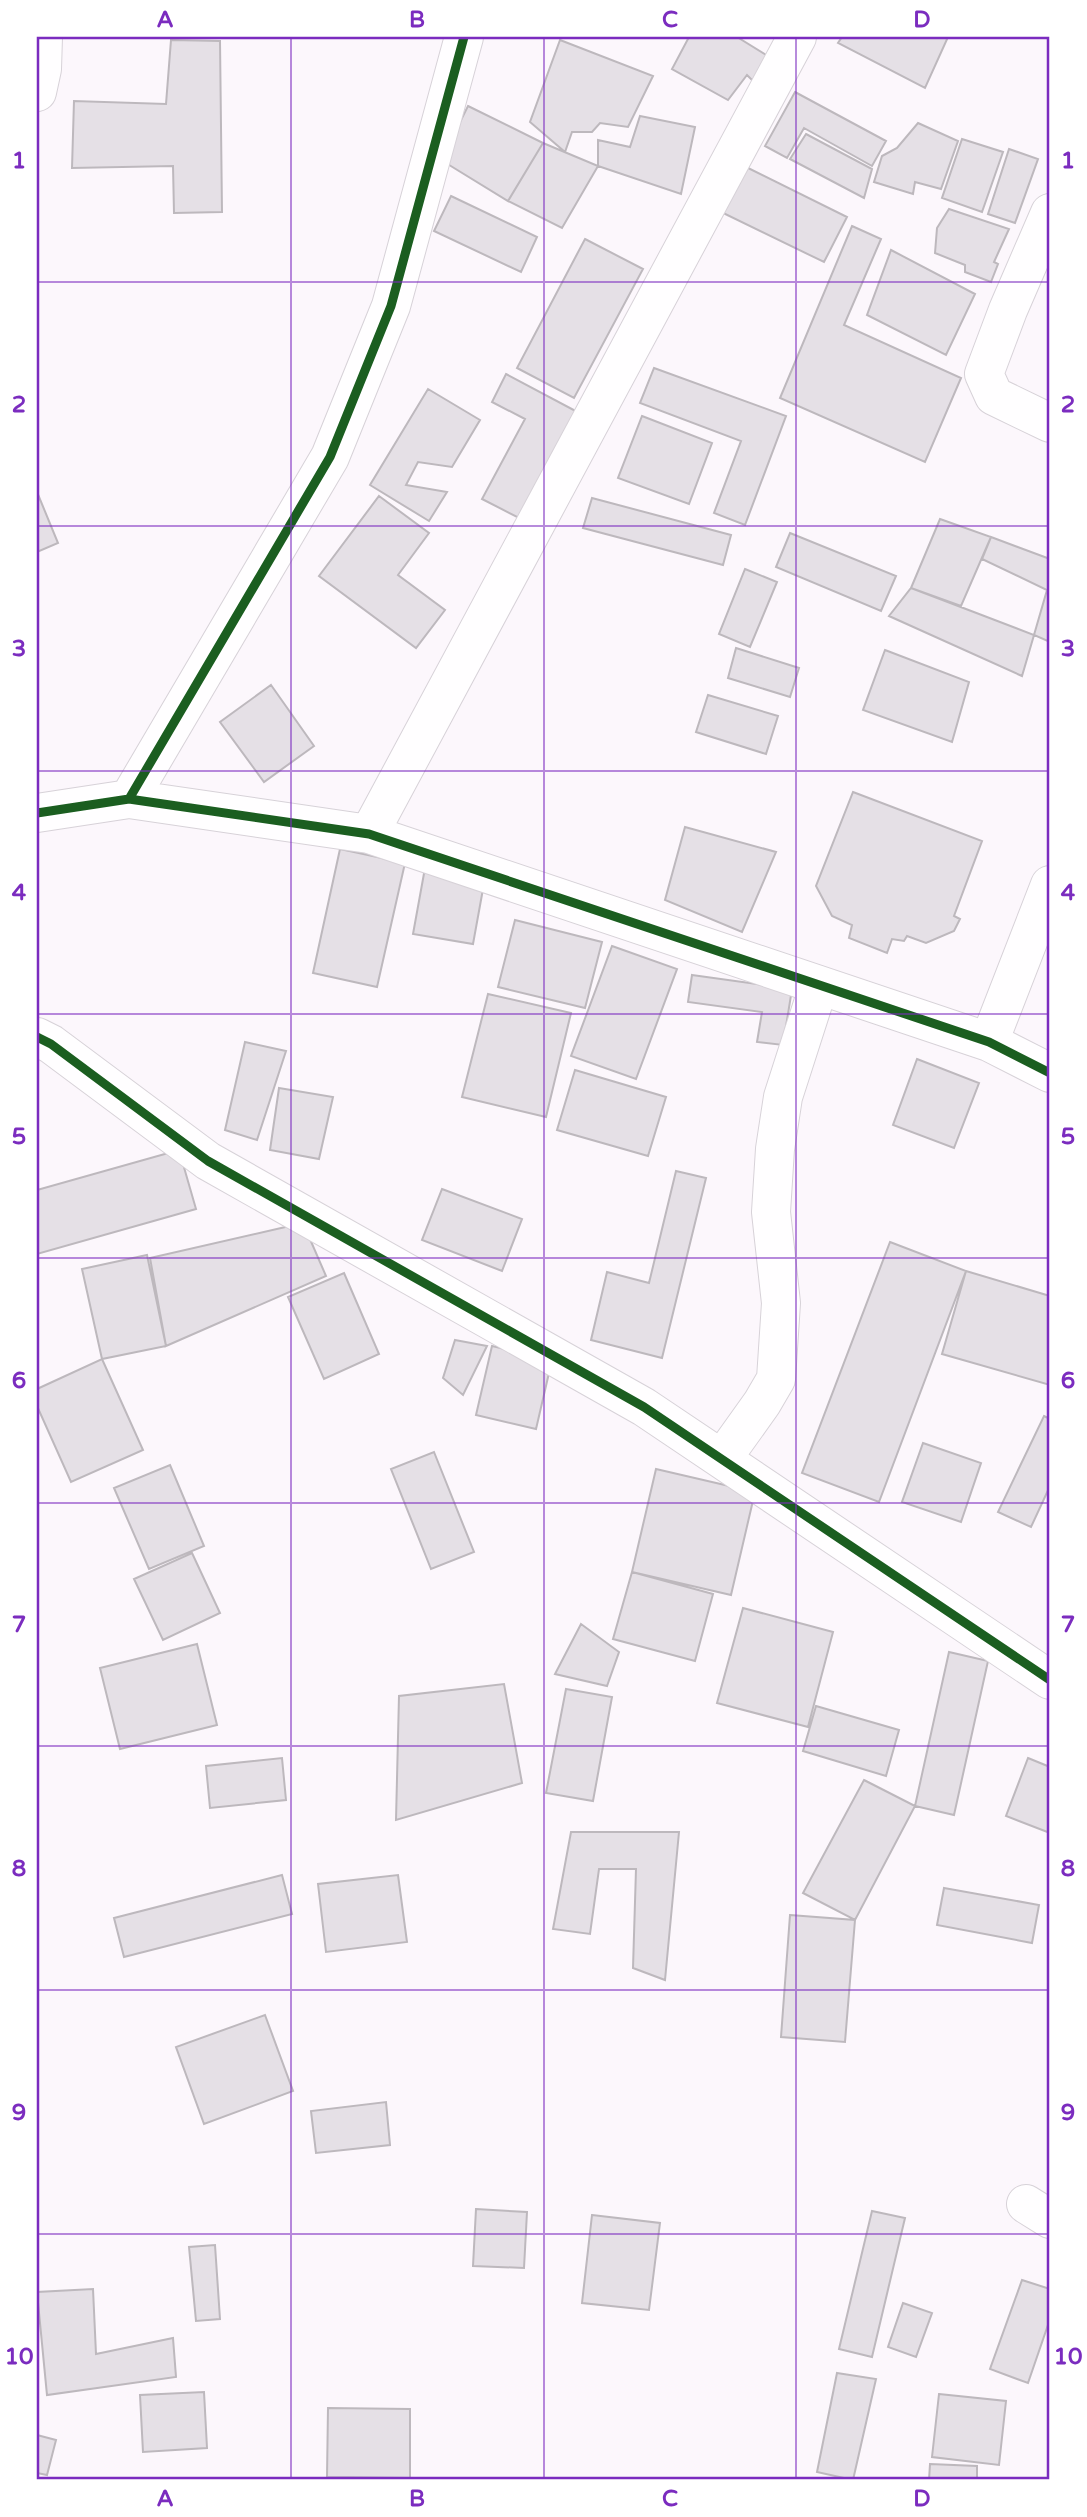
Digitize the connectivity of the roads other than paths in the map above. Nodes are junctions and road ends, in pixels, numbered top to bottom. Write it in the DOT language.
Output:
graph roads {
  1 [pos="43,37"];
  2 [pos="464,37"];
  3 [pos="797,37"];
  4 [pos="37,92"];
  5 [pos="1050,213"];
  6 [pos="1050,423"];
  7 [pos="129,799"];
  8 [pos="37,813"];
  9 [pos="369,834"];
  10 [pos="1050,885"];
  11 [pos="819,985"];
  12 [pos="37,1037"];
  13 [pos="989,1042"];
  14 [pos="1050,1073"];
  15 [pos="722,1459"];
  16 [pos="1050,1680"];
  1 -- 4 [label="street"];
  2 -- 7 [label="street"];
  3 -- 9 [label="street"];
  5 -- 6 [label="street"];
  7 -- 8 [label="street"];
  7 -- 9 [label="street"];
  9 -- 11 [label="street"];
  10 -- 13 [label="street"];
  11 -- 13 [label="street"];
  11 -- 15 [label="street"];
  12 -- 15 [label="street"];
  13 -- 14 [label="street"];
  15 -- 16 [label="street"];
}
